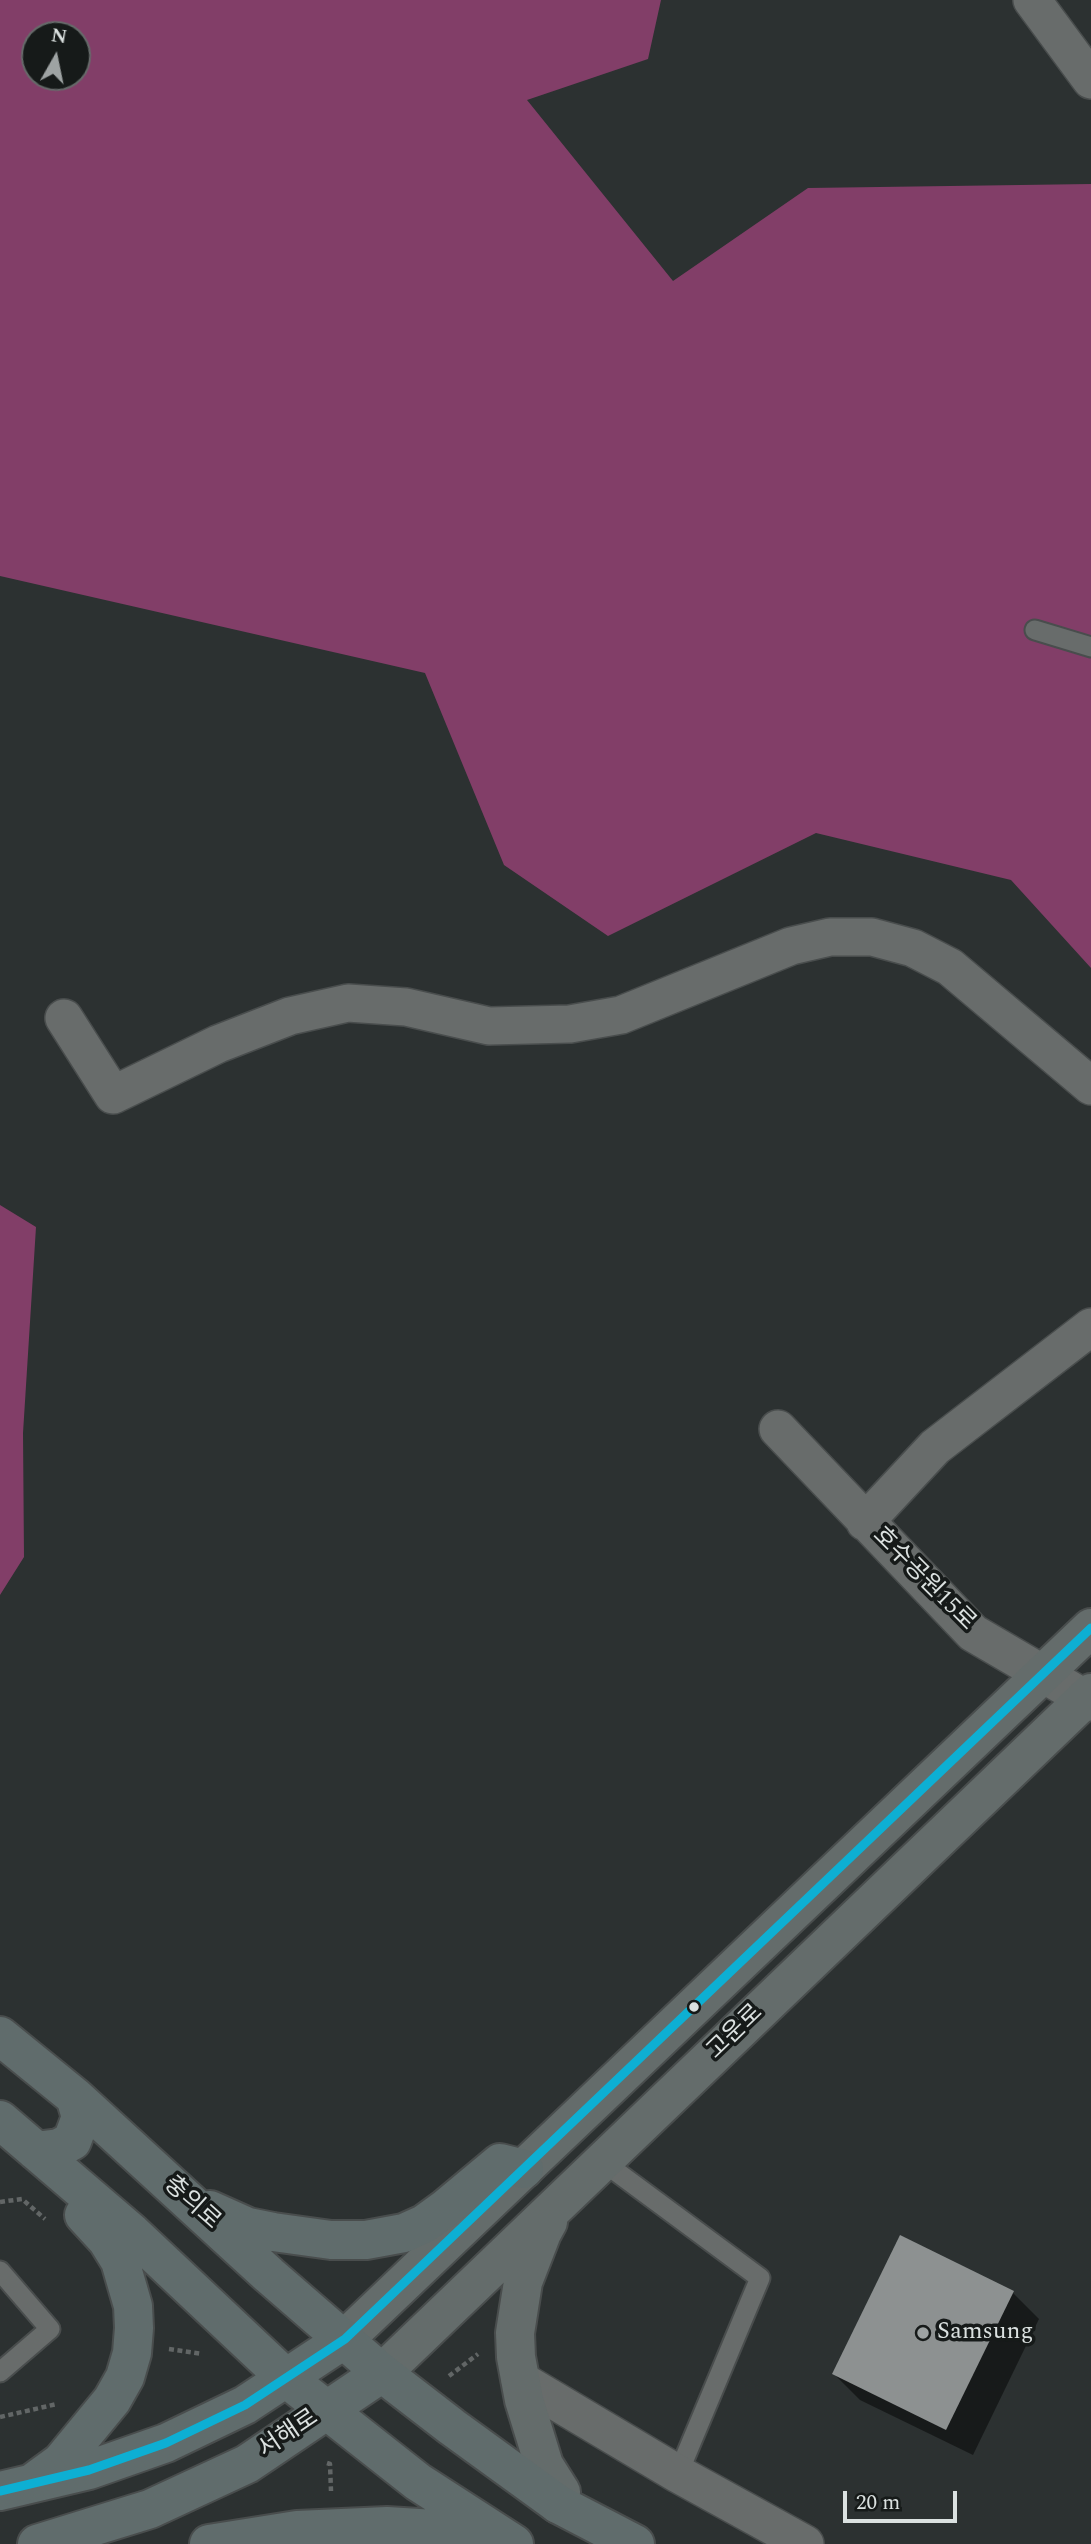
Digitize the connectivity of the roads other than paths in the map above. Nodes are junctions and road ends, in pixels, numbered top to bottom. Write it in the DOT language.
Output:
graph roads {
  1 [pos="1032,0"];
  2 [pos="1091,80"];
  3 [pos="1035,630"];
  4 [pos="1091,646"];
  5 [pos="64,1018"];
  6 [pos="1091,1086"];
  7 [pos="1091,1327"];
  8 [pos="778,1429"];
  9 [pos="865,1522"];
  10 [pos="1091,1628"];
  11 [pos="1043,1674"];
  12 [pos="1089,1698"];
  13 [pos="0,2036"];
  14 [pos="75,2097"];
  15 [pos="0,2120"];
  16 [pos="36,2151"];
  17 [pos="603,2161"];
  18 [pos="524,2169"];
  19 [pos="171,2186"];
  20 [pos="560,2202"];
  21 [pos="0,2272"];
  22 [pos="345,2339"];
  23 [pos="0,2372"];
  24 [pos="382,2373"];
  25 [pos="286,2378"];
  26 [pos="520,2380"];
  27 [pos="326,2409"];
  28 [pos="678,2474"];
  29 [pos="18,2486"];
  30 [pos="558,2504"];
  31 [pos="346,2536"];
  32 [pos="40,2543"];
  33 [pos="209,2544"];
  34 [pos="502,2544"];
  35 [pos="514,2544"];
  36 [pos="521,2544"];
  37 [pos="635,2544"];
  38 [pos="805,2544"];
  1 -- 2 [label="street"];
  3 -- 4 [label="lane"];
  5 -- 6 [label="street"];
  7 -- 9 [label="street"];
  8 -- 9 [label="street, 호수공원15로"];
  9 -- 11 [label="street, 호수공원15로"];
  10 -- 11 [label="main road, 고운로"];
  11 -- 12 [label="street, 호수공원15로"];
  11 -- 18 [label="main road, 고운로"];
  12 -- 17 [label="main road, 고운로"];
  13 -- 14 [label="main road, 충의로"];
  14 -- 16 [label="main road"];
  14 -- 19 [label="main road, 충의로"];
  15 -- 16 [label="main road"];
  16 -- 25 [label="main road"];
  16 -- 29 [label="main road"];
  17 -- 20 [label="main road, 고운로"];
  17 -- 28 [label="lane"];
  18 -- 19 [label="main road"];
  18 -- 20 [label="main road"];
  18 -- 22 [label="main road, 고운로"];
  19 -- 22 [label="main road, 충의로"];
  20 -- 24 [label="main road, 고운로"];
  20 -- 26 [label="main road"];
  21 -- 23 [label="lane"];
  22 -- 24 [label="main road, 충의로"];
  22 -- 25 [label="main road, 서해로"];
  24 -- 27 [label="main road"];
  24 -- 30 [label="main road"];
  25 -- 27 [label="main road"];
  25 -- 29 [label="main road, 서해로"];
  26 -- 28 [label="street"];
  26 -- 30 [label="main road"];
  27 -- 32 [label="main road, 서해로"];
  27 -- 35 [label="main road, 서해로"];
  28 -- 38 [label="street"];
  29 -- 32 [label="main road"];
  30 -- 36 [label="main road"];
  30 -- 37 [label="main road"];
  31 -- 33 [label="main road"];
  31 -- 34 [label="main road"];
}
